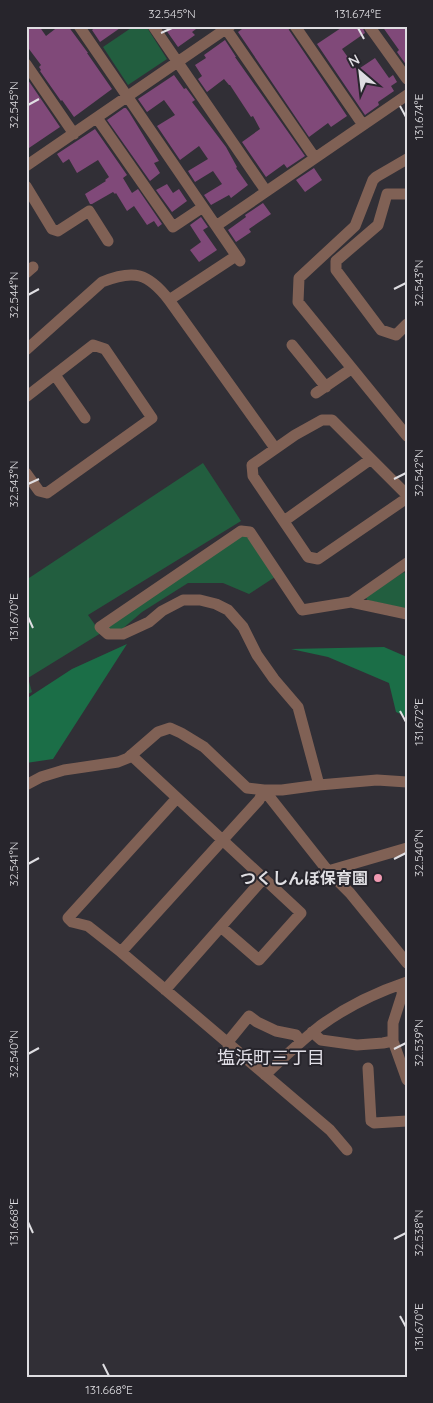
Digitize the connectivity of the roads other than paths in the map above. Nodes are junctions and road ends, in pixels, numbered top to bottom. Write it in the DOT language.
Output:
graph roads {
  1 [pos="79,26"];
  2 [pos="153,26"];
  3 [pos="295,26"];
  4 [pos="369,26"];
  5 [pos="227,27"];
  6 [pos="178,62"];
  7 [pos="26,64"];
  8 [pos="407,80"];
  9 [pos="407,95"];
  10 [pos="128,97"];
  11 [pos="97,118"];
  12 [pos="363,125"];
  13 [pos="74,134"];
  14 [pos="315,158"];
  15 [pos="407,159"];
  16 [pos="26,166"];
  17 [pos="26,186"];
  18 [pos="266,191"];
  19 [pos="407,194"];
  20 [pos="203,207"];
  21 [pos="216,226"];
  22 [pos="108,241"];
  23 [pos="169,300"];
  24 [pos="407,324"];
  25 [pos="292,345"];
  26 [pos="26,350"];
  27 [pos="351,368"];
  28 [pos="55,375"];
  29 [pos="26,398"];
  30 [pos="86,418"];
  31 [pos="407,436"];
  32 [pos="275,448"];
  33 [pos="371,459"];
  34 [pos="26,473"];
  35 [pos="407,496"];
  36 [pos="284,521"];
  37 [pos="407,563"];
  38 [pos="351,602"];
  39 [pos="407,614"];
  40 [pos="131,755"];
  41 [pos="407,782"];
  42 [pos="26,785"];
  43 [pos="319,785"];
  44 [pos="264,790"];
  45 [pos="177,798"];
  46 [pos="222,840"];
  47 [pos="407,848"];
  48 [pos="328,871"];
  49 [pos="264,879"];
  50 [pos="221,927"];
  51 [pos="121,952"];
  52 [pos="407,963"];
  53 [pos="405,983"];
  54 [pos="165,990"];
  55 [pos="312,1032"];
  56 [pos="394,1041"];
  57 [pos="301,1042"];
  58 [pos="227,1043"];
  59 [pos="404,1060"];
  60 [pos="368,1068"];
  61 [pos="265,1075"];
  62 [pos="407,1080"];
  63 [pos="407,1121"];
  64 [pos="347,1150"];
  1 -- 10 [label="street"];
  2 -- 6 [label="street"];
  3 -- 12 [label="street"];
  4 -- 8 [label="street"];
  5 -- 6 [label="street"];
  5 -- 14 [label="street"];
  6 -- 10 [label="street"];
  6 -- 18 [label="street"];
  7 -- 13 [label="street"];
  9 -- 12 [label="street"];
  10 -- 11 [label="street"];
  10 -- 20 [label="street"];
  11 -- 13 [label="street"];
  11 -- 20 [label="street"];
  12 -- 14 [label="street"];
  13 -- 16 [label="street"];
  14 -- 18 [label="street"];
  15 -- 27 [label="street"];
  17 -- 22 [label="street"];
  18 -- 21 [label="street"];
  19 -- 24 [label="street"];
  20 -- 21 [label="street"];
  21 -- 23 [label="street"];
  23 -- 26 [label="street"];
  23 -- 32 [label="street"];
  25 -- 27 [label="street"];
  27 -- 31 [label="street"];
  28 -- 29 [label="street"];
  28 -- 30 [label="street"];
  28 -- 34 [label="street"];
  32 -- 33 [label="street"];
  32 -- 36 [label="street"];
  33 -- 35 [label="street"];
  33 -- 36 [label="street"];
  35 -- 36 [label="street"];
  37 -- 38 [label="street"];
  38 -- 39 [label="street"];
  38 -- 43 [label="street"];
  40 -- 42 [label="street"];
  40 -- 44 [label="street"];
  40 -- 45 [label="street"];
  41 -- 43 [label="street"];
  43 -- 44 [label="street"];
  44 -- 46 [label="street"];
  44 -- 48 [label="street"];
  45 -- 46 [label="street"];
  45 -- 51 [label="street"];
  46 -- 49 [label="street"];
  46 -- 51 [label="street"];
  47 -- 48 [label="street"];
  48 -- 52 [label="street"];
  49 -- 50 [label="street"];
  49 -- 50 [label="street"];
  50 -- 54 [label="street"];
  51 -- 54 [label="street"];
  53 -- 55 [label="street"];
  53 -- 56 [label="street"];
  54 -- 58 [label="street"];
  55 -- 56 [label="street"];
  55 -- 57 [label="street"];
  56 -- 59 [label="street"];
  57 -- 58 [label="street"];
  57 -- 61 [label="street"];
  58 -- 61 [label="street"];
  59 -- 62 [label="street"];
  60 -- 63 [label="street"];
  61 -- 64 [label="street"];
}
